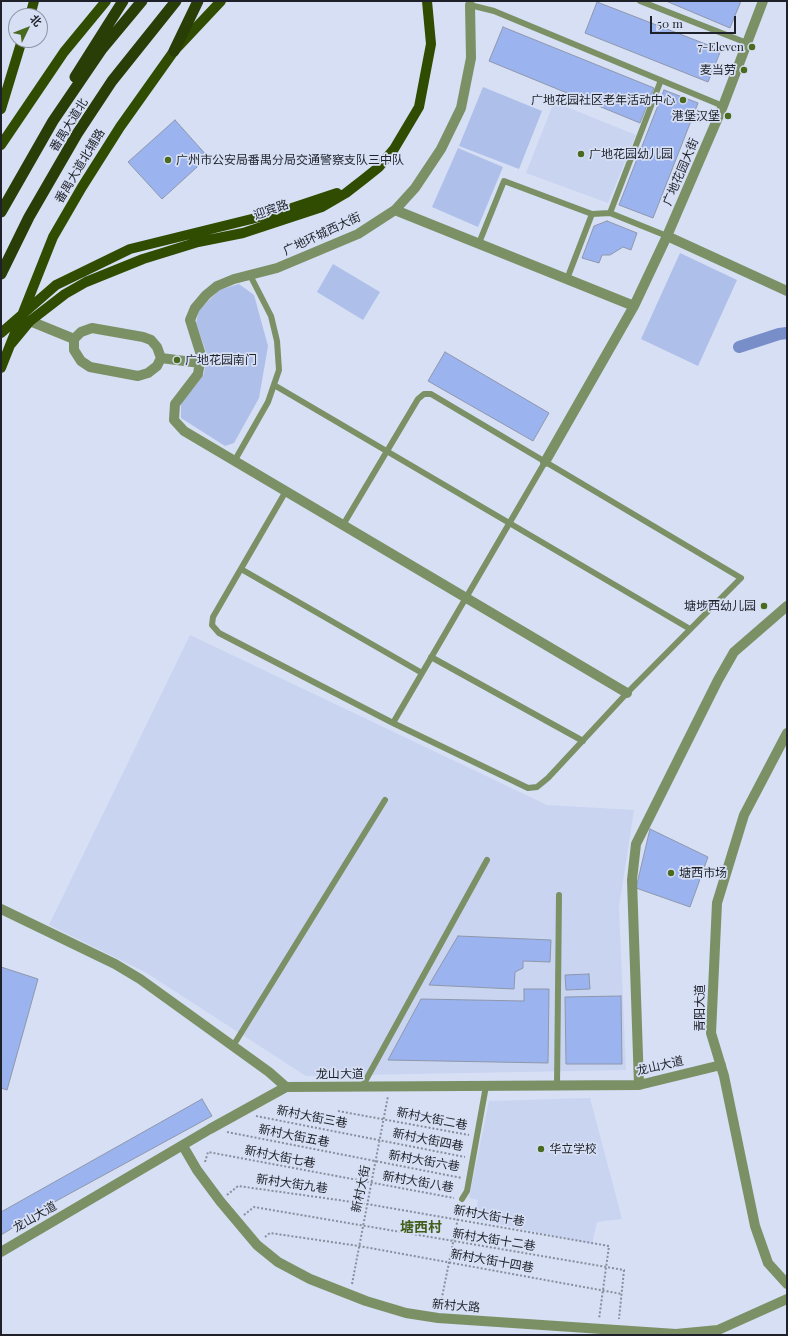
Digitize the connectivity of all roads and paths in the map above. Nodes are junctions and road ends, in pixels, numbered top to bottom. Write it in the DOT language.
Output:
graph roads {
  1 [pos="106,1"];
  2 [pos="123,1"];
  3 [pos="142,1"];
  4 [pos="176,1"];
  5 [pos="198,1"];
  6 [pos="221,1"];
  7 [pos="426,1"];
  8 [pos="640,1"];
  9 [pos="763,1"];
  10 [pos="470,5"];
  11 [pos="747,43"];
  12 [pos="20,48"];
  13 [pos="174,51"];
  14 [pos="661,80"];
  15 [pos="723,106"];
  16 [pos="1,108"];
  17 [pos="53,121"];
  18 [pos="1,145"];
  19 [pos="364,179"];
  20 [pos="395,210"];
  21 [pos="1,212"];
  22 [pos="610,213"];
  23 [pos="592,214"];
  24 [pos="667,236"];
  25 [pos="478,244"];
  26 [pos="1,274"];
  27 [pos="250,275"];
  28 [pos="567,279"];
  29 [pos="787,291"];
  30 [pos="634,306"];
  31 [pos="30,321"];
  32 [pos="1,333"];
  33 [pos="74,339"];
  34 [pos="11,344"];
  35 [pos="161,358"];
  36 [pos="200,363"];
  37 [pos="1,368"];
  38 [pos="274,385"];
  39 [pos="387,450"];
  40 [pos="235,460"];
  41 [pos="545,462"];
  42 [pos="286,491"];
  43 [pos="510,522"];
  44 [pos="343,525"];
  45 [pos="241,568"];
  46 [pos="466,598"];
  47 [pos="787,606"];
  48 [pos="690,629"];
  49 [pos="431,657"];
  50 [pos="422,673"];
  51 [pos="627,693"];
  52 [pos="393,723"];
  53 [pos="787,733"];
  54 [pos="583,741"];
  55 [pos="385,800"];
  56 [pos="487,860"];
  57 [pos="559,895"];
  58 [pos="1,909"];
  59 [pos="233,1046"];
  60 [pos="720,1065"];
  61 [pos="639,1085"];
  62 [pos="486,1086"];
  63 [pos="557,1086"];
  64 [pos="286,1087"];
  65 [pos="362,1087"];
  66 [pos="390,1087"];
  67 [pos="338,1111"];
  68 [pos="241,1113"];
  69 [pos="384,1119"];
  70 [pos="210,1129"];
  71 [pos="477,1137"];
  72 [pos="380,1140"];
  73 [pos="183,1146"];
  74 [pos="473,1159"];
  75 [pos="376,1162"];
  76 [pos="197,1170"];
  77 [pos="470,1179"];
  78 [pos="371,1183"];
  79 [pos="462,1199"];
  80 [pos="220,1201"];
  81 [pos="367,1204"];
  82 [pos="458,1219"];
  83 [pos="237,1221"];
  84 [pos="362,1225"];
  85 [pos="453,1242"];
  86 [pos="257,1245"];
  87 [pos="359,1246"];
  88 [pos="1,1252"];
  89 [pos="449,1262"];
  90 [pos="606,1267"];
  91 [pos="787,1284"];
  92 [pos="603,1290"];
  93 [pos="350,1294"];
  94 [pos="622,1294"];
  95 [pos="787,1299"];
  96 [pos="438,1318"];
  97 [pos="598,1329"];
  98 [pos="618,1330"];
  1 -- 18 [label="main road"];
  2 -- 17 [label="highway"];
  3 -- 17 [label="highway, 番禺大道北"];
  4 -- 26 [label="highway, 番禺大道北"];
  5 -- 13 [label="highway"];
  6 -- 13 [label="main road, 番禺大道北辅路"];
  7 -- 19 [label="main road, 迎宾路"];
  8 -- 11 [label="lane"];
  9 -- 11 [label="street, 广地花园大街"];
  10 -- 14 [label="lane"];
  10 -- 20 [label="street, 广地环城西大街"];
  11 -- 15 [label="street, 广地花园大街"];
  12 -- 16 [label="main road"];
  13 -- 34 [label="main road, 番禺大道北辅路"];
  14 -- 15 [label="lane"];
  14 -- 22 [label="lane"];
  15 -- 24 [label="street, 广地花园大街"];
  17 -- 21 [label="highway, 番禺大道北"];
  19 -- 31 [label="main road, 迎宾路"];
  19 -- 32 [label="main road"];
  20 -- 25 [label="street"];
  20 -- 27 [label="street, 广地环城西大街"];
  22 -- 23 [label="lane"];
  22 -- 24 [label="lane"];
  23 -- 25 [label="lane"];
  23 -- 28 [label="lane"];
  24 -- 29 [label="street"];
  24 -- 30 [label="street, 广地花园大街"];
  25 -- 28 [label="street"];
  27 -- 36 [label="street, 广地环城西大街"];
  27 -- 38 [label="lane"];
  28 -- 30 [label="street"];
  30 -- 41 [label="street, 广地花园大街"];
  31 -- 33 [label="street"];
  31 -- 34 [label="main road, 迎宾路"];
  33 -- 35 [label="street"];
  33 -- 35 [label="street"];
  34 -- 37 [label="main road, 番禺大道北辅路"];
  35 -- 36 [label="street"];
  36 -- 40 [label="street"];
  38 -- 39 [label="lane"];
  38 -- 40 [label="lane"];
  39 -- 41 [label="lane"];
  39 -- 43 [label="lane"];
  39 -- 44 [label="lane"];
  40 -- 42 [label="street"];
  41 -- 43 [label="lane"];
  41 -- 48 [label="lane"];
  42 -- 44 [label="street"];
  42 -- 45 [label="lane"];
  43 -- 46 [label="lane"];
  43 -- 48 [label="lane"];
  44 -- 46 [label="street"];
  45 -- 50 [label="lane"];
  45 -- 52 [label="lane"];
  46 -- 49 [label="lane"];
  46 -- 51 [label="street"];
  47 -- 61 [label="street"];
  48 -- 51 [label="lane"];
  49 -- 50 [label="lane"];
  49 -- 54 [label="lane"];
  50 -- 52 [label="lane"];
  51 -- 54 [label="lane"];
  52 -- 54 [label="lane"];
  53 -- 60 [label="street, 青阳大道"];
  55 -- 59 [label="lane"];
  56 -- 65 [label="lane"];
  57 -- 63 [label="lane"];
  58 -- 59 [label="street"];
  59 -- 64 [label="street"];
  60 -- 61 [label="street, 龙山大道"];
  60 -- 91 [label="street, 青阳大道"];
  61 -- 63 [label="street, 龙山大道"];
  62 -- 63 [label="street, 龙山大道"];
  62 -- 66 [label="street, 龙山大道"];
  62 -- 71 [label="lane"];
  64 -- 65 [label="street, 龙山大道"];
  64 -- 68 [label="street, 龙山大道"];
  65 -- 66 [label="street, 龙山大道"];
  66 -- 69 [label="path, 新村大街"];
  67 -- 69 [label="path, 新村大街二巷"];
  68 -- 70 [label="street, 龙山大道"];
  68 -- 72 [label="path, 新村大街三巷"];
  69 -- 71 [label="path, 新村大街二巷"];
  69 -- 72 [label="path, 新村大街"];
  70 -- 73 [label="street, 龙山大道"];
  70 -- 75 [label="path, 新村大街五巷"];
  71 -- 74 [label="lane"];
  72 -- 74 [label="path, 新村大街四巷"];
  72 -- 75 [label="path, 新村大街"];
  73 -- 76 [label="street, 新村大路"];
  73 -- 88 [label="street, 龙山大道"];
  74 -- 77 [label="lane"];
  75 -- 77 [label="path, 新村大街六巷"];
  75 -- 78 [label="path, 新村大街"];
  76 -- 78 [label="path, 新村大街七巷"];
  76 -- 80 [label="street, 新村大路"];
  77 -- 79 [label="lane"];
  78 -- 79 [label="path, 新村大街八巷"];
  78 -- 81 [label="path, 新村大街"];
  79 -- 82 [label="path"];
  80 -- 81 [label="path, 新村大街九巷"];
  80 -- 83 [label="street, 新村大路"];
  81 -- 82 [label="path, 新村大街十巷"];
  81 -- 84 [label="path, 新村大街"];
  82 -- 85 [label="path"];
  82 -- 90 [label="path, 新村大街十巷"];
  83 -- 84 [label="path, 新村大街十二巷"];
  83 -- 86 [label="street, 新村大路"];
  84 -- 85 [label="path, 新村大街十二巷"];
  84 -- 87 [label="path, 新村大街"];
  85 -- 89 [label="path"];
  85 -- 90 [label="path, 新村大街十二巷"];
  86 -- 87 [label="path, 新村大街十四巷"];
  86 -- 93 [label="street, 新村大路"];
  87 -- 89 [label="path, 新村大街十四巷"];
  87 -- 93 [label="path, 新村大街"];
  89 -- 92 [label="path, 新村大街十四巷"];
  89 -- 96 [label="path"];
  90 -- 92 [label="path"];
  90 -- 94 [label="path, 新村大街十二巷"];
  92 -- 94 [label="path, 新村大街十四巷"];
  92 -- 97 [label="path"];
  93 -- 96 [label="street, 新村大路"];
  94 -- 98 [label="path"];
  95 -- 98 [label="street, 新村大路"];
  96 -- 97 [label="street, 新村大路"];
  97 -- 98 [label="street, 新村大路"];
}
